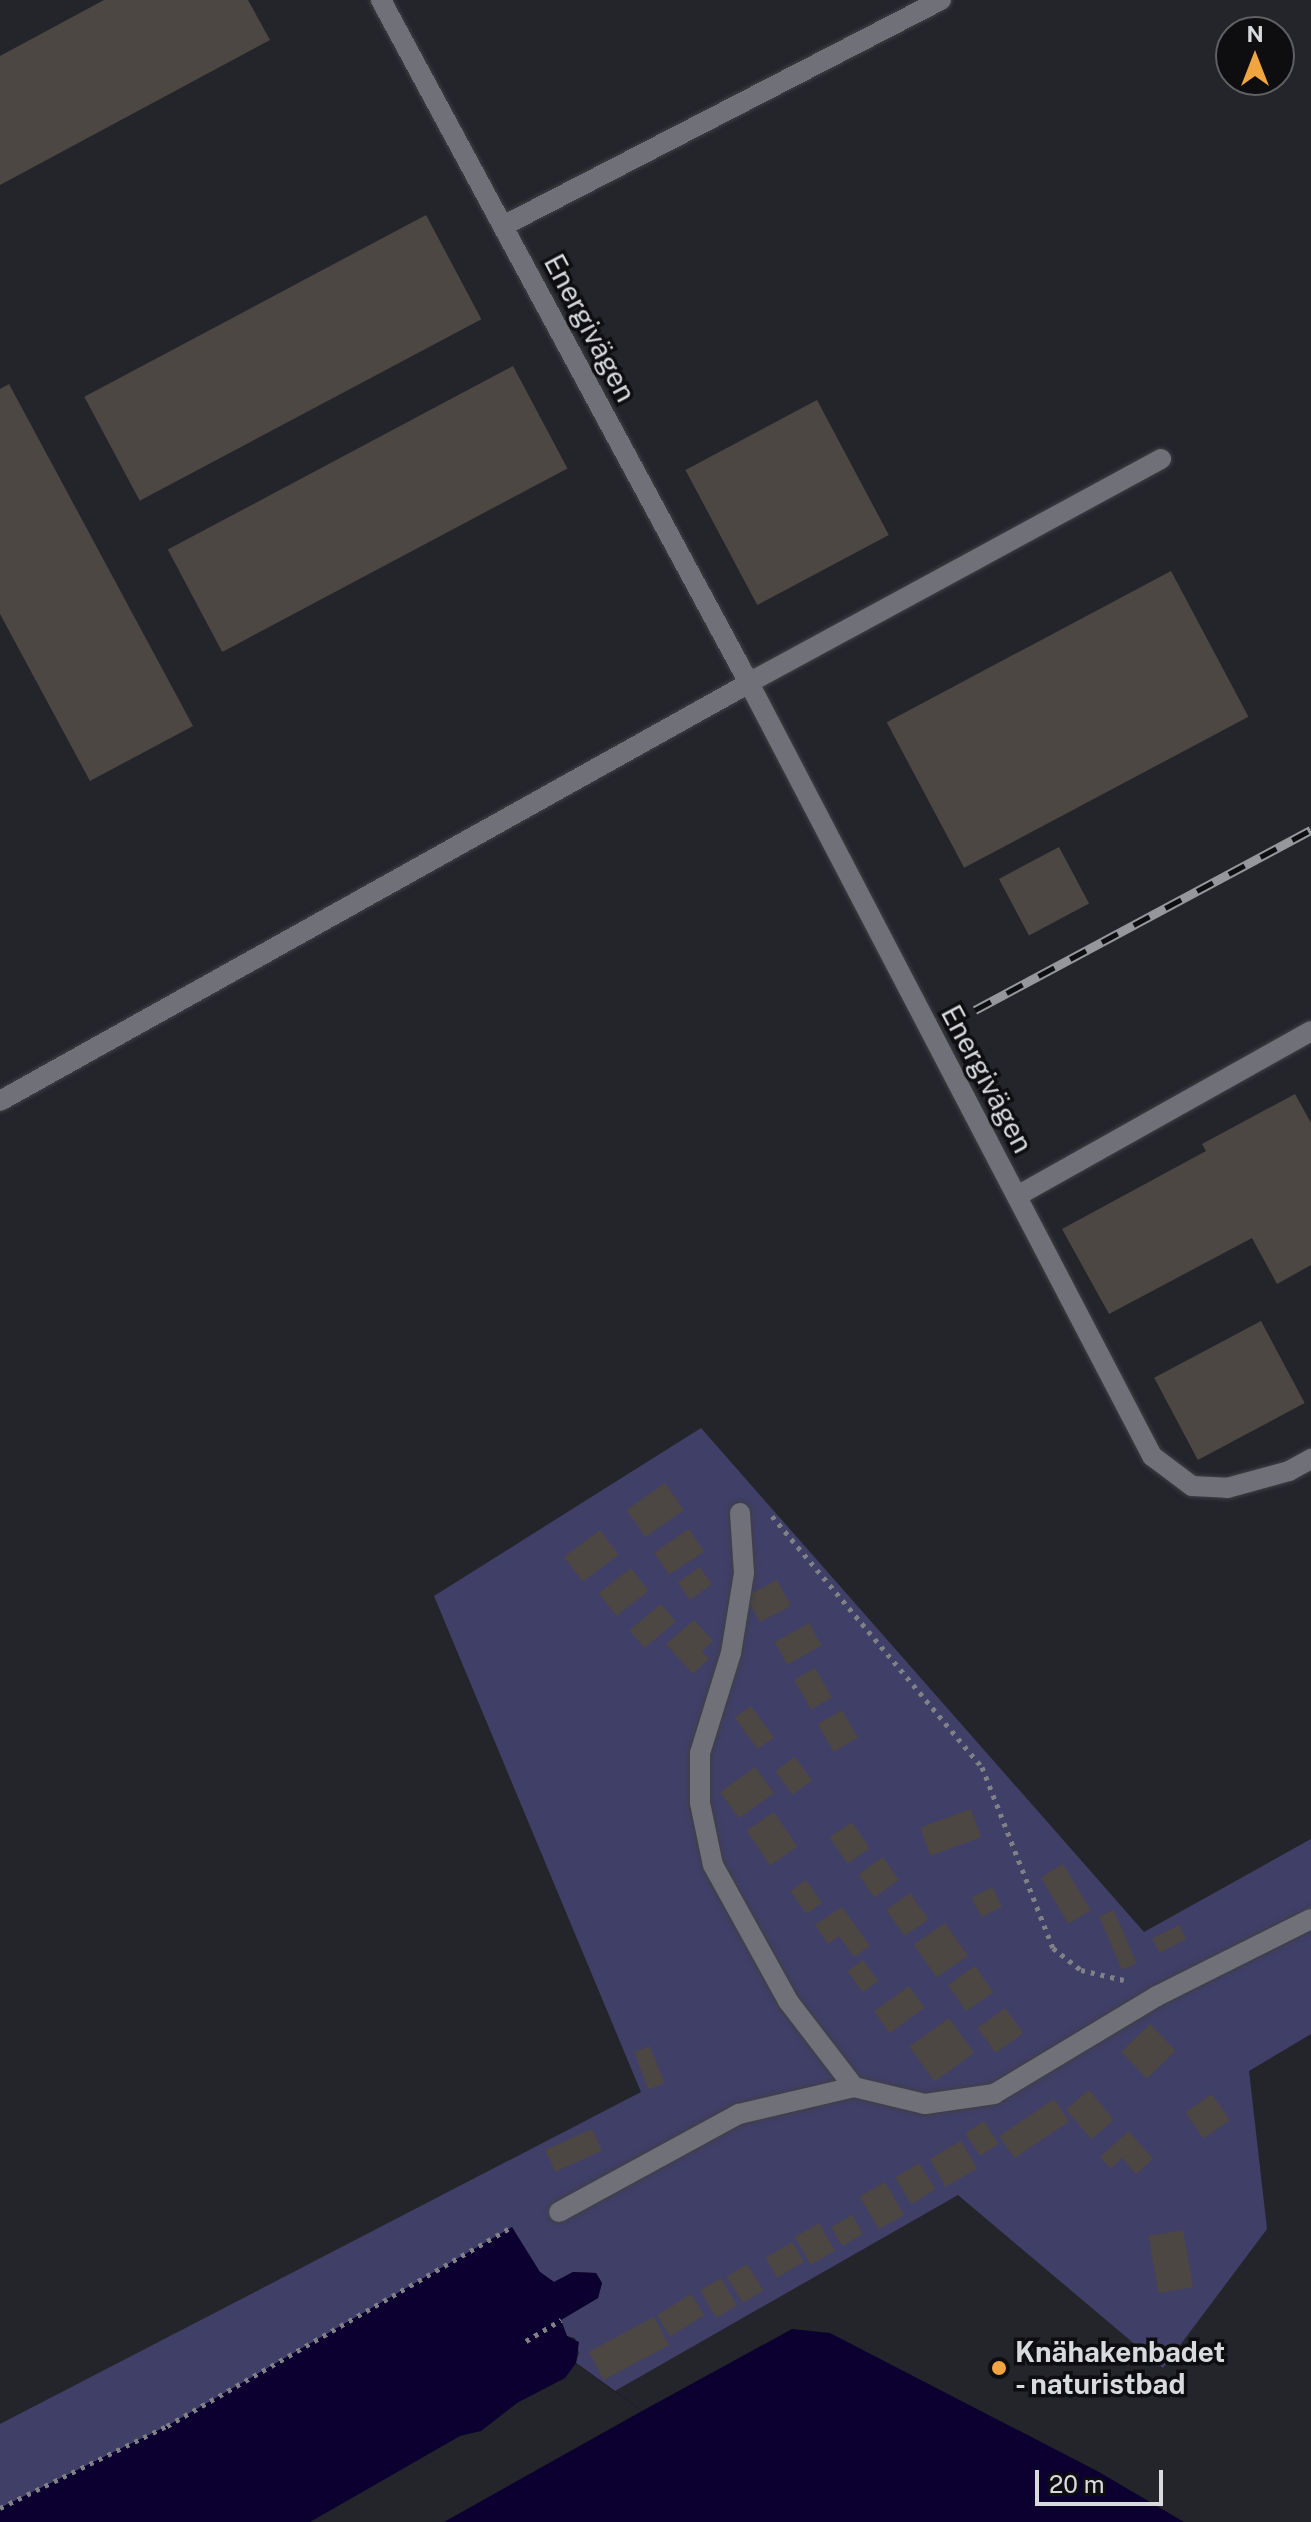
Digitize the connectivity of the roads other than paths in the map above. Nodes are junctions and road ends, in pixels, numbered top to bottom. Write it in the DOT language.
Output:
graph roads {
  1 [pos="381,0"];
  2 [pos="941,0"];
  3 [pos="503,226"];
  4 [pos="1161,459"];
  5 [pos="749,683"];
  6 [pos="1311,1031"];
  7 [pos="0,1101"];
  8 [pos="1017,1196"];
  9 [pos="1311,1459"];
  10 [pos="740,1513"];
  11 [pos="1311,1919"];
  12 [pos="854,2087"];
  13 [pos="559,2212"];
  1 -- 3 [label="lane, Energivägen"];
  2 -- 3 [label="lane"];
  3 -- 5 [label="lane, Energivägen"];
  4 -- 5 [label="lane"];
  5 -- 7 [label="lane"];
  5 -- 8 [label="lane, Energivägen"];
  6 -- 8 [label="lane"];
  8 -- 9 [label="lane, Energivägen"];
  10 -- 12 [label="lane"];
  11 -- 12 [label="lane"];
  12 -- 13 [label="lane"];
}
